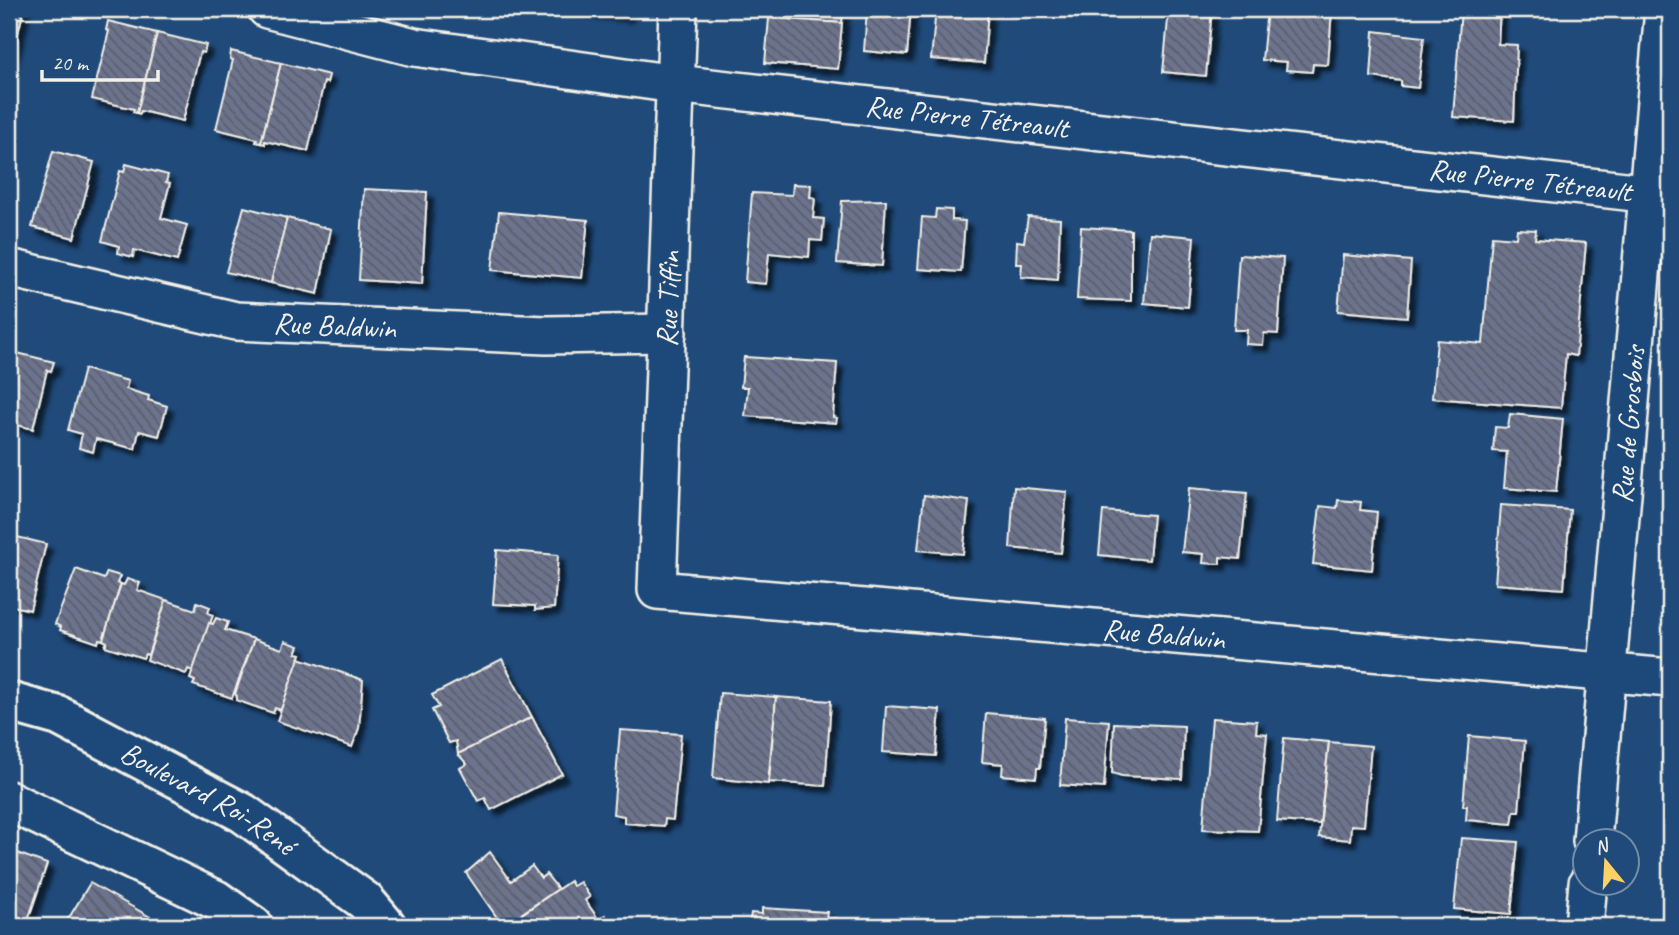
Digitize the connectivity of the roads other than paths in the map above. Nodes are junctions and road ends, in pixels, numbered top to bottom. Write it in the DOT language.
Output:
graph roads {
  1 [pos="267,9"];
  2 [pos="678,9"];
  3 [pos="1664,9"];
  4 [pos="675,84"];
  5 [pos="1659,195"];
  6 [pos="9,268"];
  7 [pos="667,332"];
  8 [pos="657,590"];
  9 [pos="1606,673"];
  10 [pos="1670,678"];
  11 [pos="9,702"];
  12 [pos="9,801"];
  13 [pos="1593,827"];
  14 [pos="1587,897"];
  15 [pos="253,926"];
  16 [pos="386,926"];
  17 [pos="1584,926"];
  1 -- 4 [label="street, Rue Pierre Tétreault"];
  2 -- 4 [label="street, Rue Tiffin"];
  3 -- 5 [label="street, Rue de Grosbois"];
  4 -- 5 [label="street, Rue Pierre Tétreault"];
  4 -- 7 [label="street, Rue Tiffin"];
  5 -- 9 [label="street, Rue de Grosbois"];
  6 -- 7 [label="street, Rue Baldwin"];
  7 -- 8 [label="street, Rue Tiffin"];
  8 -- 9 [label="street, Rue Baldwin"];
  9 -- 10 [label="street, Rue Baldwin"];
  9 -- 13 [label="street, Rue de Grosbois"];
  11 -- 16 [label="street, Boulevard Roi-René"];
  12 -- 15 [label="street"];
  14 -- 17 [label="street"];
}
